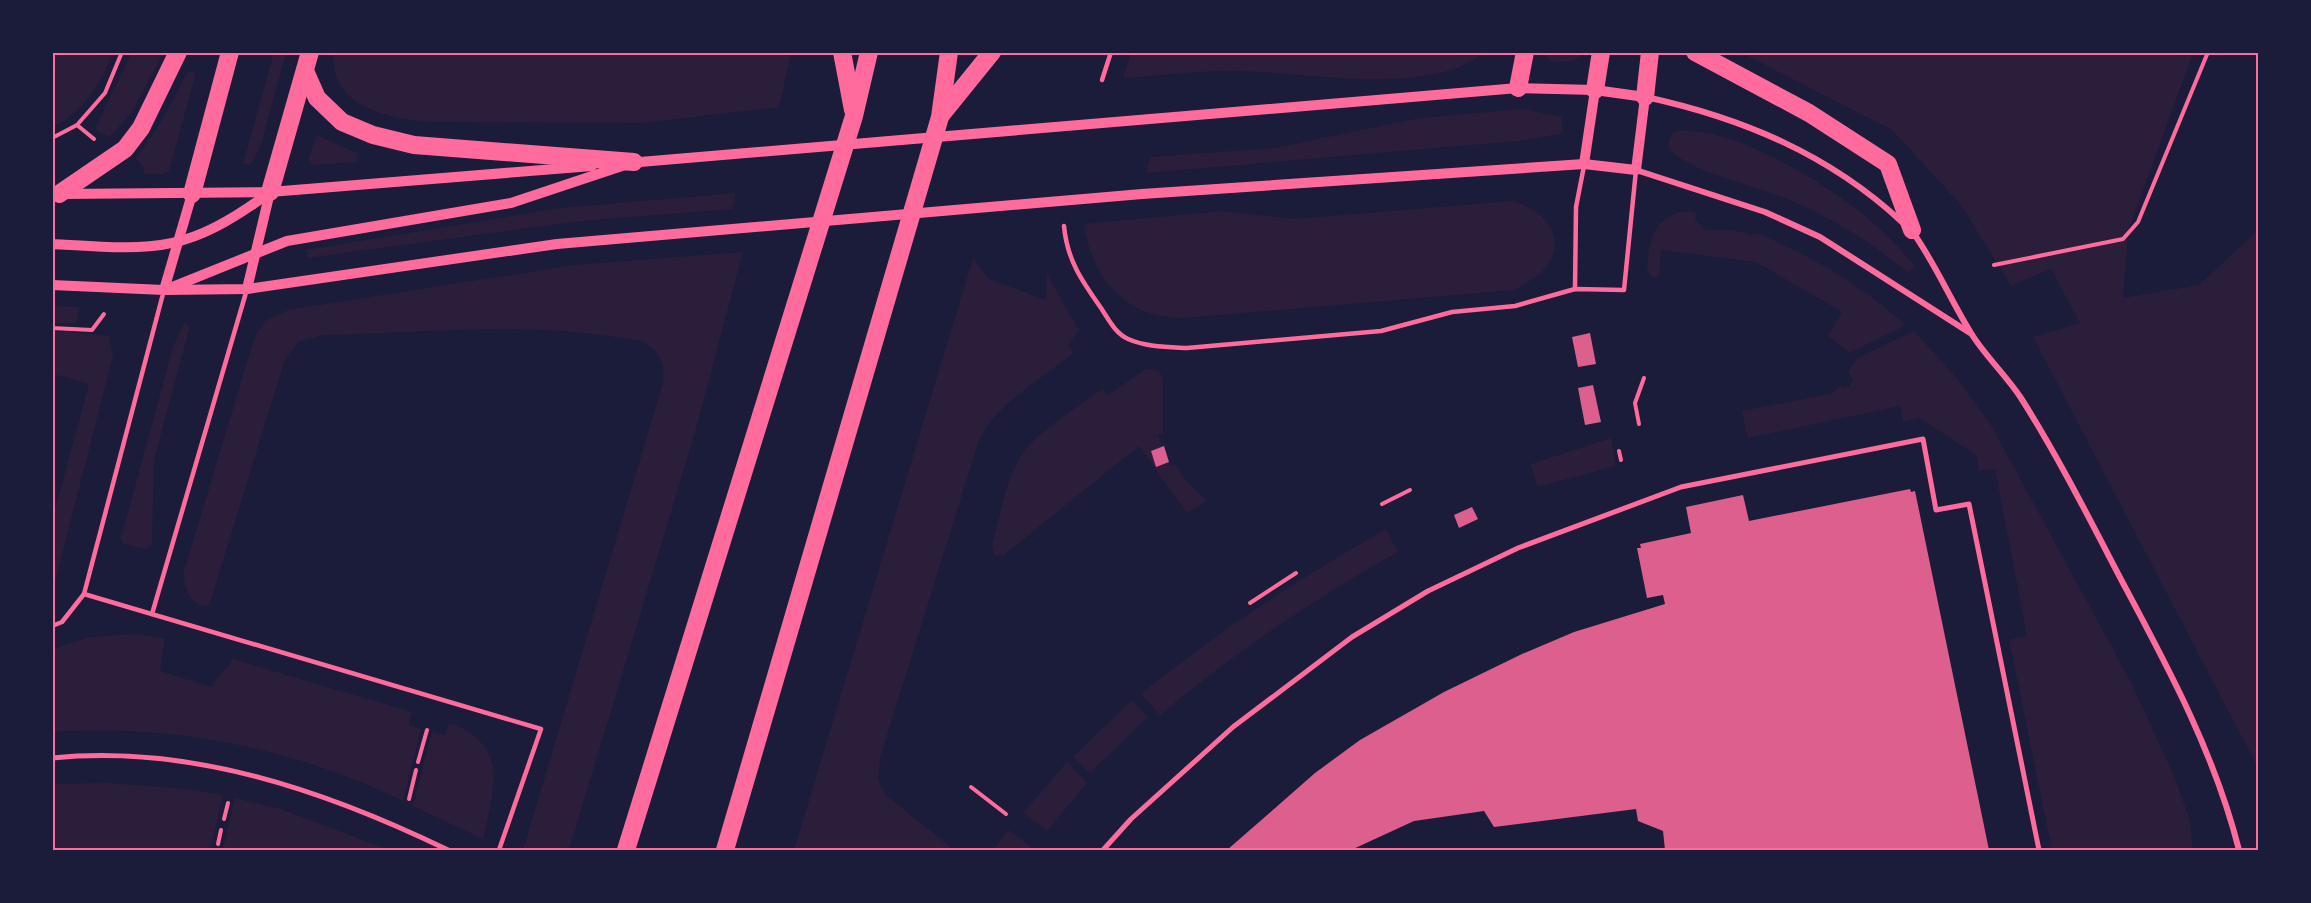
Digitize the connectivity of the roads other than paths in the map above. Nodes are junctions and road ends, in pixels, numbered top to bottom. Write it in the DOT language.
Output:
graph roads {
  1 [pos="178,52"];
  2 [pos="230,52"];
  3 [pos="310,52"];
  4 [pos="842,52"];
  5 [pos="869,52"];
  6 [pos="949,52"];
  7 [pos="992,52"];
  8 [pos="1111,52"];
  9 [pos="1525,52"];
  10 [pos="1601,52"];
  11 [pos="1650,52"];
  12 [pos="1695,52"];
  13 [pos="305,72"];
  14 [pos="1102,80"];
  15 [pos="1518,88"];
  16 [pos="1595,90"];
  17 [pos="1645,97"];
  18 [pos="854,116"];
  19 [pos="940,117"];
  20 [pos="634,162"];
  21 [pos="1584,164"];
  22 [pos="1636,170"];
  23 [pos="270,192"];
  24 [pos="56,194"];
  25 [pos="192,194"];
  26 [pos="1064,226"];
  27 [pos="1912,230"];
  28 [pos="52,244"];
  29 [pos="177,244"];
  30 [pos="255,253"];
  31 [pos="52,285"];
  32 [pos="247,289"];
  33 [pos="1575,289"];
  34 [pos="164,290"];
  35 [pos="1972,334"];
  36 [pos="84,594"];
  37 [pos="152,614"];
  38 [pos="52,626"];
  39 [pos="52,758"];
  40 [pos="448,850"];
  41 [pos="499,850"];
  42 [pos="626,850"];
  43 [pos="725,850"];
  44 [pos="1103,850"];
  45 [pos="2039,850"];
  46 [pos="2239,850"];
  1 -- 24 [label="highway"];
  2 -- 25 [label="highway"];
  3 -- 13 [label="highway"];
  4 -- 18 [label="highway"];
  5 -- 18 [label="highway"];
  6 -- 19 [label="highway"];
  7 -- 19 [label="highway"];
  8 -- 14 [label="lane"];
  9 -- 15 [label="highway"];
  10 -- 16 [label="highway"];
  11 -- 17 [label="highway"];
  12 -- 27 [label="highway"];
  13 -- 20 [label="highway"];
  13 -- 23 [label="highway"];
  15 -- 16 [label="street"];
  15 -- 20 [label="street"];
  16 -- 17 [label="street"];
  16 -- 21 [label="street"];
  17 -- 22 [label="street"];
  17 -- 27 [label="street"];
  18 -- 42 [label="highway"];
  19 -- 43 [label="highway"];
  20 -- 23 [label="street"];
  20 -- 30 [label="street"];
  21 -- 22 [label="street"];
  21 -- 32 [label="street"];
  21 -- 33 [label="lane"];
  22 -- 33 [label="lane"];
  22 -- 35 [label="street"];
  23 -- 25 [label="street"];
  23 -- 29 [label="street"];
  23 -- 30 [label="street"];
  24 -- 25 [label="street"];
  25 -- 29 [label="street"];
  26 -- 33 [label="lane"];
  27 -- 35 [label="street"];
  28 -- 29 [label="street"];
  29 -- 34 [label="street"];
  30 -- 32 [label="street"];
  30 -- 34 [label="street"];
  31 -- 34 [label="street"];
  32 -- 34 [label="street"];
  32 -- 37 [label="lane"];
  34 -- 36 [label="lane"];
  35 -- 46 [label="street"];
  36 -- 37 [label="lane"];
  36 -- 38 [label="lane"];
  37 -- 41 [label="lane"];
  39 -- 40 [label="street"];
  44 -- 45 [label="street"];
}
